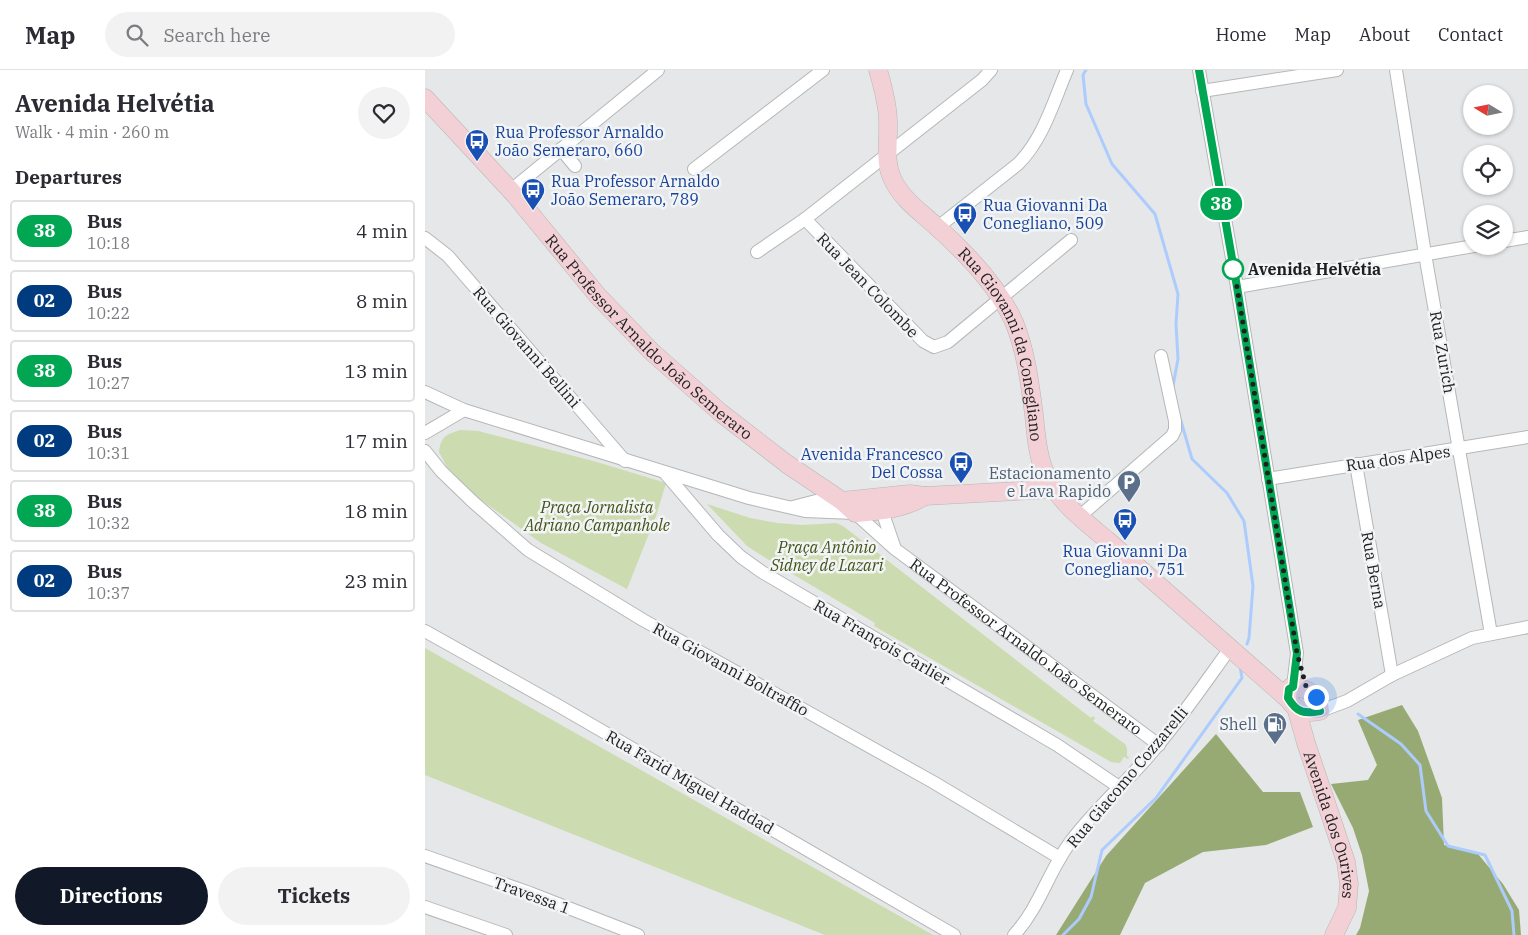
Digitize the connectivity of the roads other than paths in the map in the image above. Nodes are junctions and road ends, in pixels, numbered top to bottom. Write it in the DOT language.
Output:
graph roads {
  1 [pos="658,70"];
  2 [pos="823,70"];
  3 [pos="878,70"];
  4 [pos="991,70"];
  5 [pos="1067,70"];
  6 [pos="1199,70"];
  7 [pos="1337,70"];
  8 [pos="1396,70"];
  9 [pos="1201,91"];
  10 [pos="425,98"];
  11 [pos="561,149"];
  12 [pos="887,155"];
  13 [pos="575,166"];
  14 [pos="694,169"];
  15 [pos="511,190"];
  16 [pos="805,219"];
  17 [pos="937,227"];
  18 [pos="1528,237"];
  19 [pos="425,238"];
  20 [pos="1071,240"];
  21 [pos="1513,240"];
  22 [pos="1463,248"];
  23 [pos="757,252"];
  24 [pos="1425,254"];
  25 [pos="1237,287"];
  26 [pos="1001,299"];
  27 [pos="1161,356"];
  28 [pos="425,392"];
  29 [pos="464,410"];
  30 [pos="425,434"];
  31 [pos="1528,437"];
  32 [pos="1460,449"];
  33 [pos="425,451"];
  34 [pos="625,461"];
  35 [pos="1356,464"];
  36 [pos="665,473"];
  37 [pos="1268,479"];
  38 [pos="1055,489"];
  39 [pos="842,500"];
  40 [pos="877,505"];
  41 [pos="788,508"];
  42 [pos="855,513"];
  43 [pos="1079,517"];
  44 [pos="895,549"];
  45 [pos="1528,627"];
  46 [pos="425,631"];
  47 [pos="1491,634"];
  48 [pos="1231,647"];
  49 [pos="1392,675"];
  50 [pos="1303,699"];
  51 [pos="1159,745"];
  52 [pos="1119,787"];
  53 [pos="425,856"];
  54 [pos="1060,858"];
  55 [pos="425,907"];
  56 [pos="506,935"];
  57 [pos="638,935"];
  58 [pos="954,935"];
  59 [pos="1014,935"];
  60 [pos="1333,935"];
  1 -- 11 [label="street"];
  2 -- 14 [label="street"];
  3 -- 12 [label="main road, Rua Giovanni da Conegliano"];
  4 -- 12 [label="street"];
  5 -- 17 [label="street"];
  6 -- 9 [label="street"];
  7 -- 9 [label="street"];
  8 -- 24 [label="street, Rua Zurich"];
  9 -- 25 [label="street"];
  10 -- 15 [label="main road, Rua Professor Arnaldo João Semeraro"];
  11 -- 13 [label="street"];
  11 -- 15 [label="street"];
  12 -- 16 [label="street"];
  12 -- 17 [label="main road, Rua Giovanni da Conegliano"];
  15 -- 39 [label="main road, Rua Professor Arnaldo João Semeraro"];
  16 -- 23 [label="street"];
  16 -- 26 [label="street, Rua Jean Colombe"];
  17 -- 26 [label="main road, Rua Giovanni da Conegliano"];
  18 -- 21 [label="street"];
  19 -- 34 [label="street, Rua Giovanni Bellini"];
  20 -- 26 [label="street"];
  22 -- 24 [label="street"];
  24 -- 25 [label="street"];
  24 -- 32 [label="street, Rua Zurich"];
  25 -- 37 [label="street"];
  26 -- 38 [label="main road, Rua Giovanni da Conegliano"];
  27 -- 43 [label="street"];
  28 -- 29 [label="street"];
  29 -- 30 [label="street"];
  29 -- 34 [label="street"];
  31 -- 32 [label="street, Rua dos Alpes"];
  32 -- 35 [label="street, Rua dos Alpes"];
  32 -- 47 [label="street, Rua Zurich"];
  33 -- 54 [label="street, Rua Giovanni Boltraffio"];
  34 -- 36 [label="street"];
  35 -- 37 [label="street, Rua dos Alpes"];
  35 -- 49 [label="street, Rua Berna"];
  36 -- 41 [label="street"];
  36 -- 52 [label="street, Rua François Carlier"];
  37 -- 50 [label="street"];
  38 -- 40 [label="main road"];
  38 -- 43 [label="main road, Rua Giovanni da Conegliano"];
  39 -- 40 [label="main road"];
  39 -- 41 [label="street"];
  39 -- 42 [label="main road, Rua Professor Arnaldo João Semeraro"];
  40 -- 42 [label="main road"];
  40 -- 44 [label="street, Rua Professor Arnaldo João Semeraro"];
  41 -- 42 [label="street"];
  42 -- 44 [label="street, Rua Professor Arnaldo João Semeraro"];
  43 -- 48 [label="main road, Rua Giovanni da Conegliano"];
  44 -- 51 [label="street, Rua Professor Arnaldo João Semeraro"];
  45 -- 47 [label="street"];
  46 -- 58 [label="street, Rua Farid Miguel Haddad"];
  47 -- 49 [label="street"];
  48 -- 50 [label="main road, Rua Giovanni da Conegliano"];
  48 -- 51 [label="street, Rua Giacomo Cozzarelli"];
  49 -- 50 [label="street"];
  50 -- 60 [label="main road, Avenida dos Ourives"];
  51 -- 52 [label="street, Rua Giacomo Cozzarelli"];
  52 -- 54 [label="street, Rua Giacomo Cozzarelli"];
  53 -- 57 [label="street, Travessa 1"];
  54 -- 59 [label="street, Rua Giacomo Cozzarelli"];
  55 -- 56 [label="street"];
}
